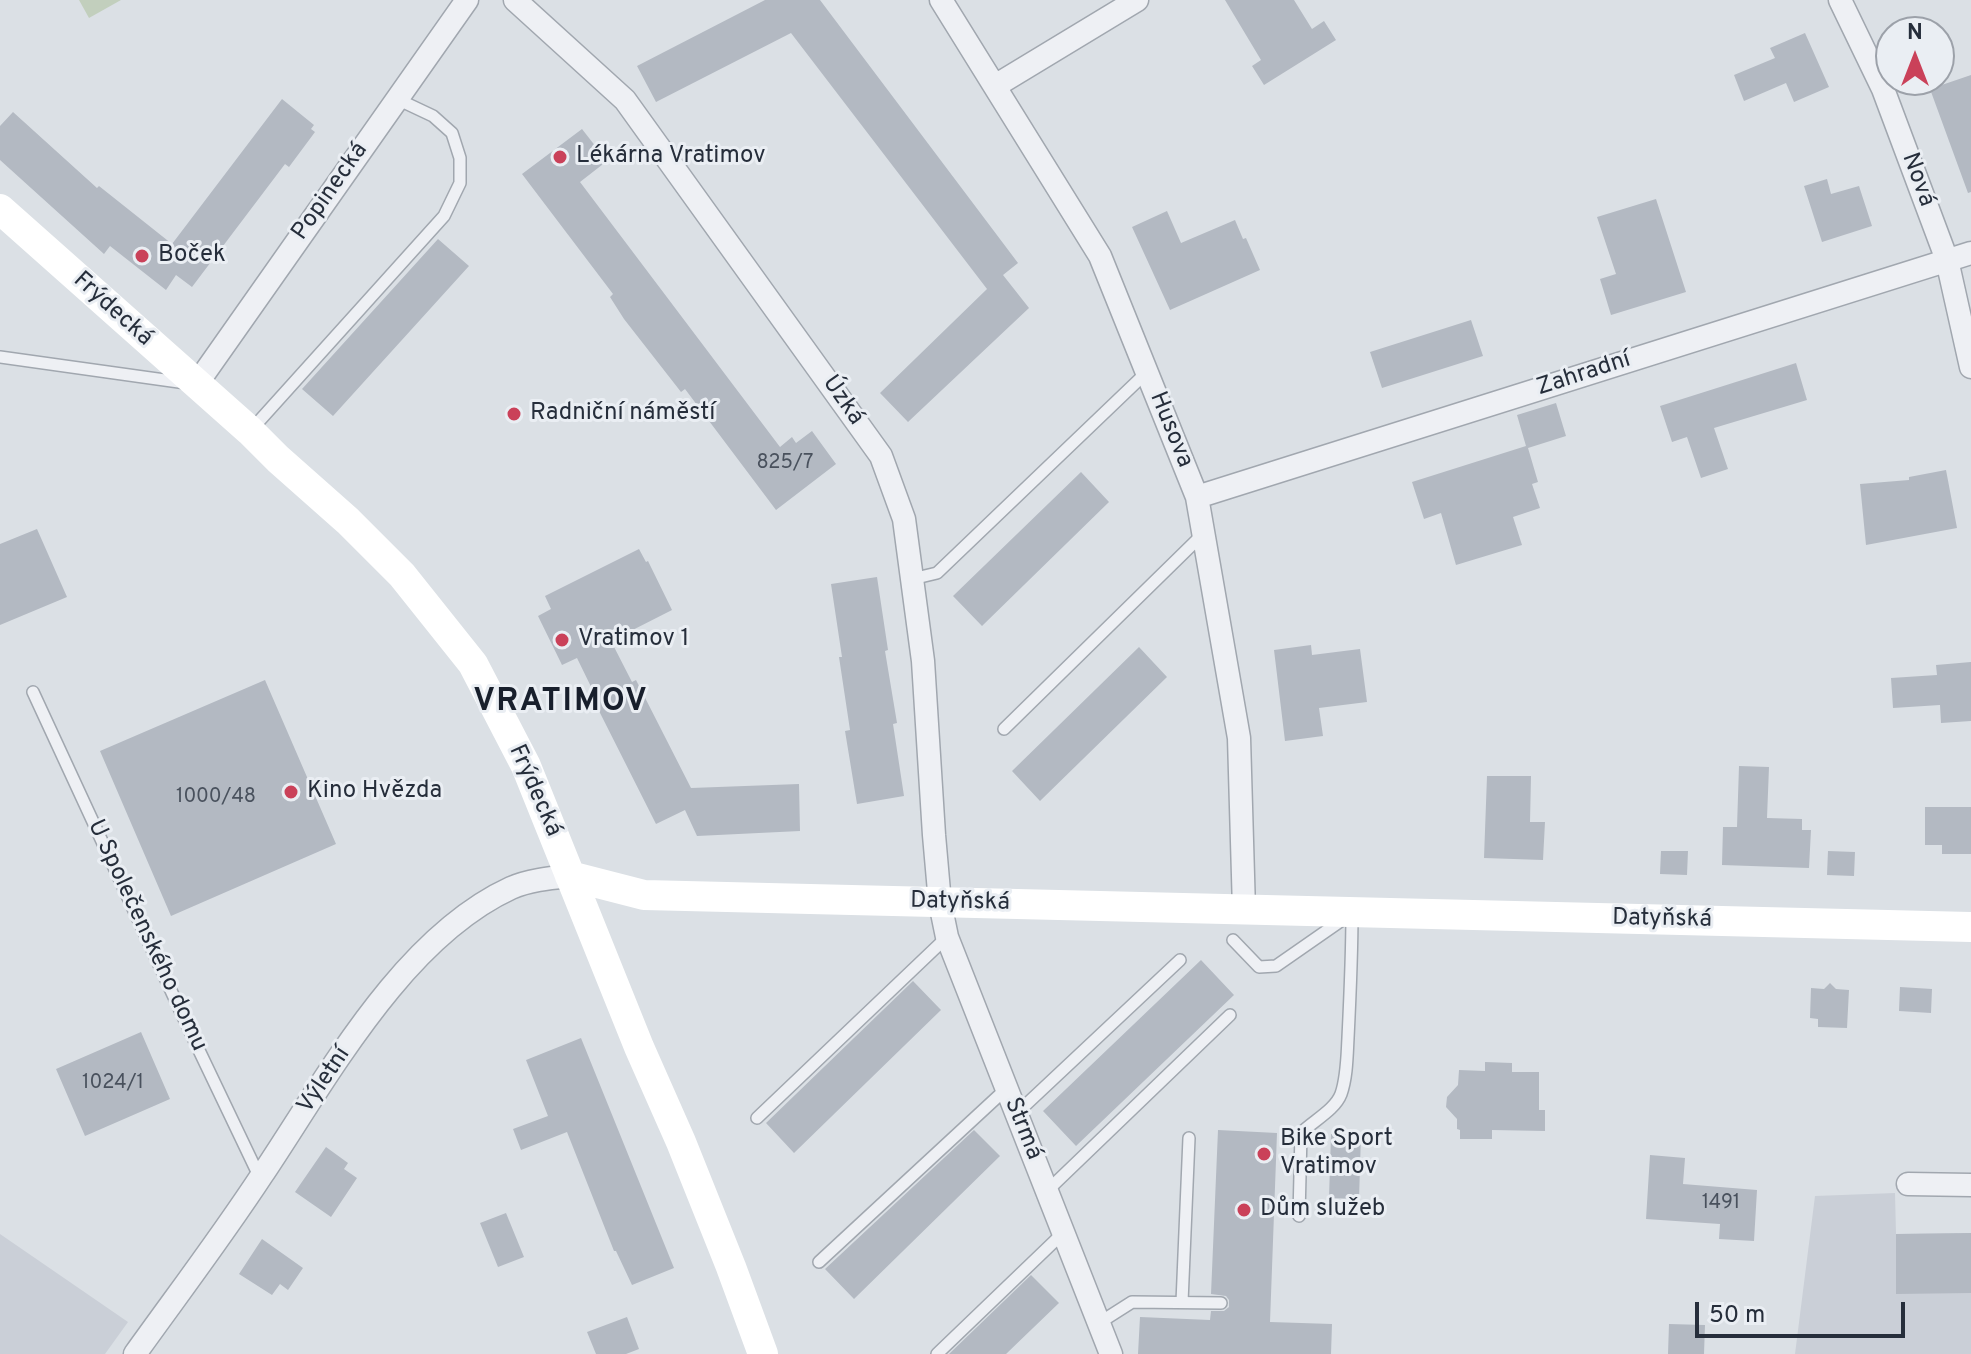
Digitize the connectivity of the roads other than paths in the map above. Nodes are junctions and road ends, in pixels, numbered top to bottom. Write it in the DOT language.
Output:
graph roads {
  1 [pos="467,0"];
  2 [pos="515,0"];
  3 [pos="941,0"];
  4 [pos="1137,0"];
  5 [pos="1840,0"];
  6 [pos="995,86"];
  7 [pos="397,99"];
  8 [pos="4,216"];
  9 [pos="1971,253"];
  10 [pos="1947,260"];
  11 [pos="0,357"];
  12 [pos="1971,367"];
  13 [pos="1147,372"];
  14 [pos="196,385"];
  15 [pos="250,431"];
  16 [pos="1197,497"];
  17 [pos="1203,534"];
  18 [pos="912,579"];
  19 [pos="33,692"];
  20 [pos="1004,729"];
  21 [pos="570,876"];
  22 [pos="940,903"];
  23 [pos="1244,910"];
  24 [pos="1352,913"];
  25 [pos="1971,927"];
  26 [pos="947,937"];
  27 [pos="1233,940"];
  28 [pos="1180,960"];
  29 [pos="1230,1015"];
  30 [pos="1006,1089"];
  31 [pos="1016,1114"];
  32 [pos="757,1118"];
  33 [pos="1189,1138"];
  34 [pos="260,1178"];
  35 [pos="1908,1184"];
  36 [pos="1971,1185"];
  37 [pos="1047,1191"];
  38 [pos="1299,1216"];
  39 [pos="1063,1233"];
  40 [pos="819,1262"];
  41 [pos="1182,1302"];
  42 [pos="1221,1303"];
  43 [pos="1099,1323"];
  44 [pos="135,1354"];
  45 [pos="763,1354"];
  46 [pos="937,1354"];
  47 [pos="1111,1354"];
  1 -- 7 [label="street, Popinecká"];
  2 -- 18 [label="street, Úzká"];
  3 -- 6 [label="street, Husova"];
  4 -- 6 [label="street"];
  5 -- 10 [label="street, Nová"];
  6 -- 13 [label="street, Husova"];
  7 -- 14 [label="street, Popinecká"];
  7 -- 15 [label="lane"];
  8 -- 14 [label="main road, Frýdecká"];
  9 -- 10 [label="street, Zahradní"];
  10 -- 12 [label="street, Nová"];
  10 -- 16 [label="street, Zahradní"];
  11 -- 14 [label="lane"];
  13 -- 16 [label="street, Husova"];
  13 -- 18 [label="lane"];
  14 -- 15 [label="main road, Frýdecká"];
  15 -- 21 [label="main road, Frýdecká"];
  16 -- 17 [label="street, Husova"];
  17 -- 20 [label="lane"];
  17 -- 23 [label="street, Husova"];
  18 -- 22 [label="street, Úzká"];
  19 -- 34 [label="lane, U Společenského domu"];
  21 -- 22 [label="main road, Datyňská"];
  21 -- 34 [label="street, Výletní"];
  21 -- 45 [label="main road, Frýdecká"];
  22 -- 23 [label="main road, Datyňská"];
  22 -- 26 [label="street, Strmá"];
  23 -- 24 [label="main road, Datyňská"];
  24 -- 25 [label="main road, Datyňská"];
  24 -- 27 [label="lane"];
  24 -- 38 [label="lane"];
  26 -- 30 [label="street, Strmá"];
  26 -- 32 [label="lane"];
  28 -- 31 [label="lane"];
  29 -- 37 [label="lane"];
  30 -- 31 [label="street, Strmá"];
  30 -- 40 [label="lane"];
  31 -- 37 [label="street, Strmá"];
  33 -- 41 [label="lane"];
  34 -- 44 [label="street, Výletní"];
  35 -- 36 [label="street"];
  37 -- 39 [label="street, Strmá"];
  39 -- 43 [label="street, Strmá"];
  39 -- 46 [label="lane"];
  41 -- 42 [label="lane"];
  41 -- 43 [label="lane"];
  43 -- 47 [label="street, Strmá"];
}
